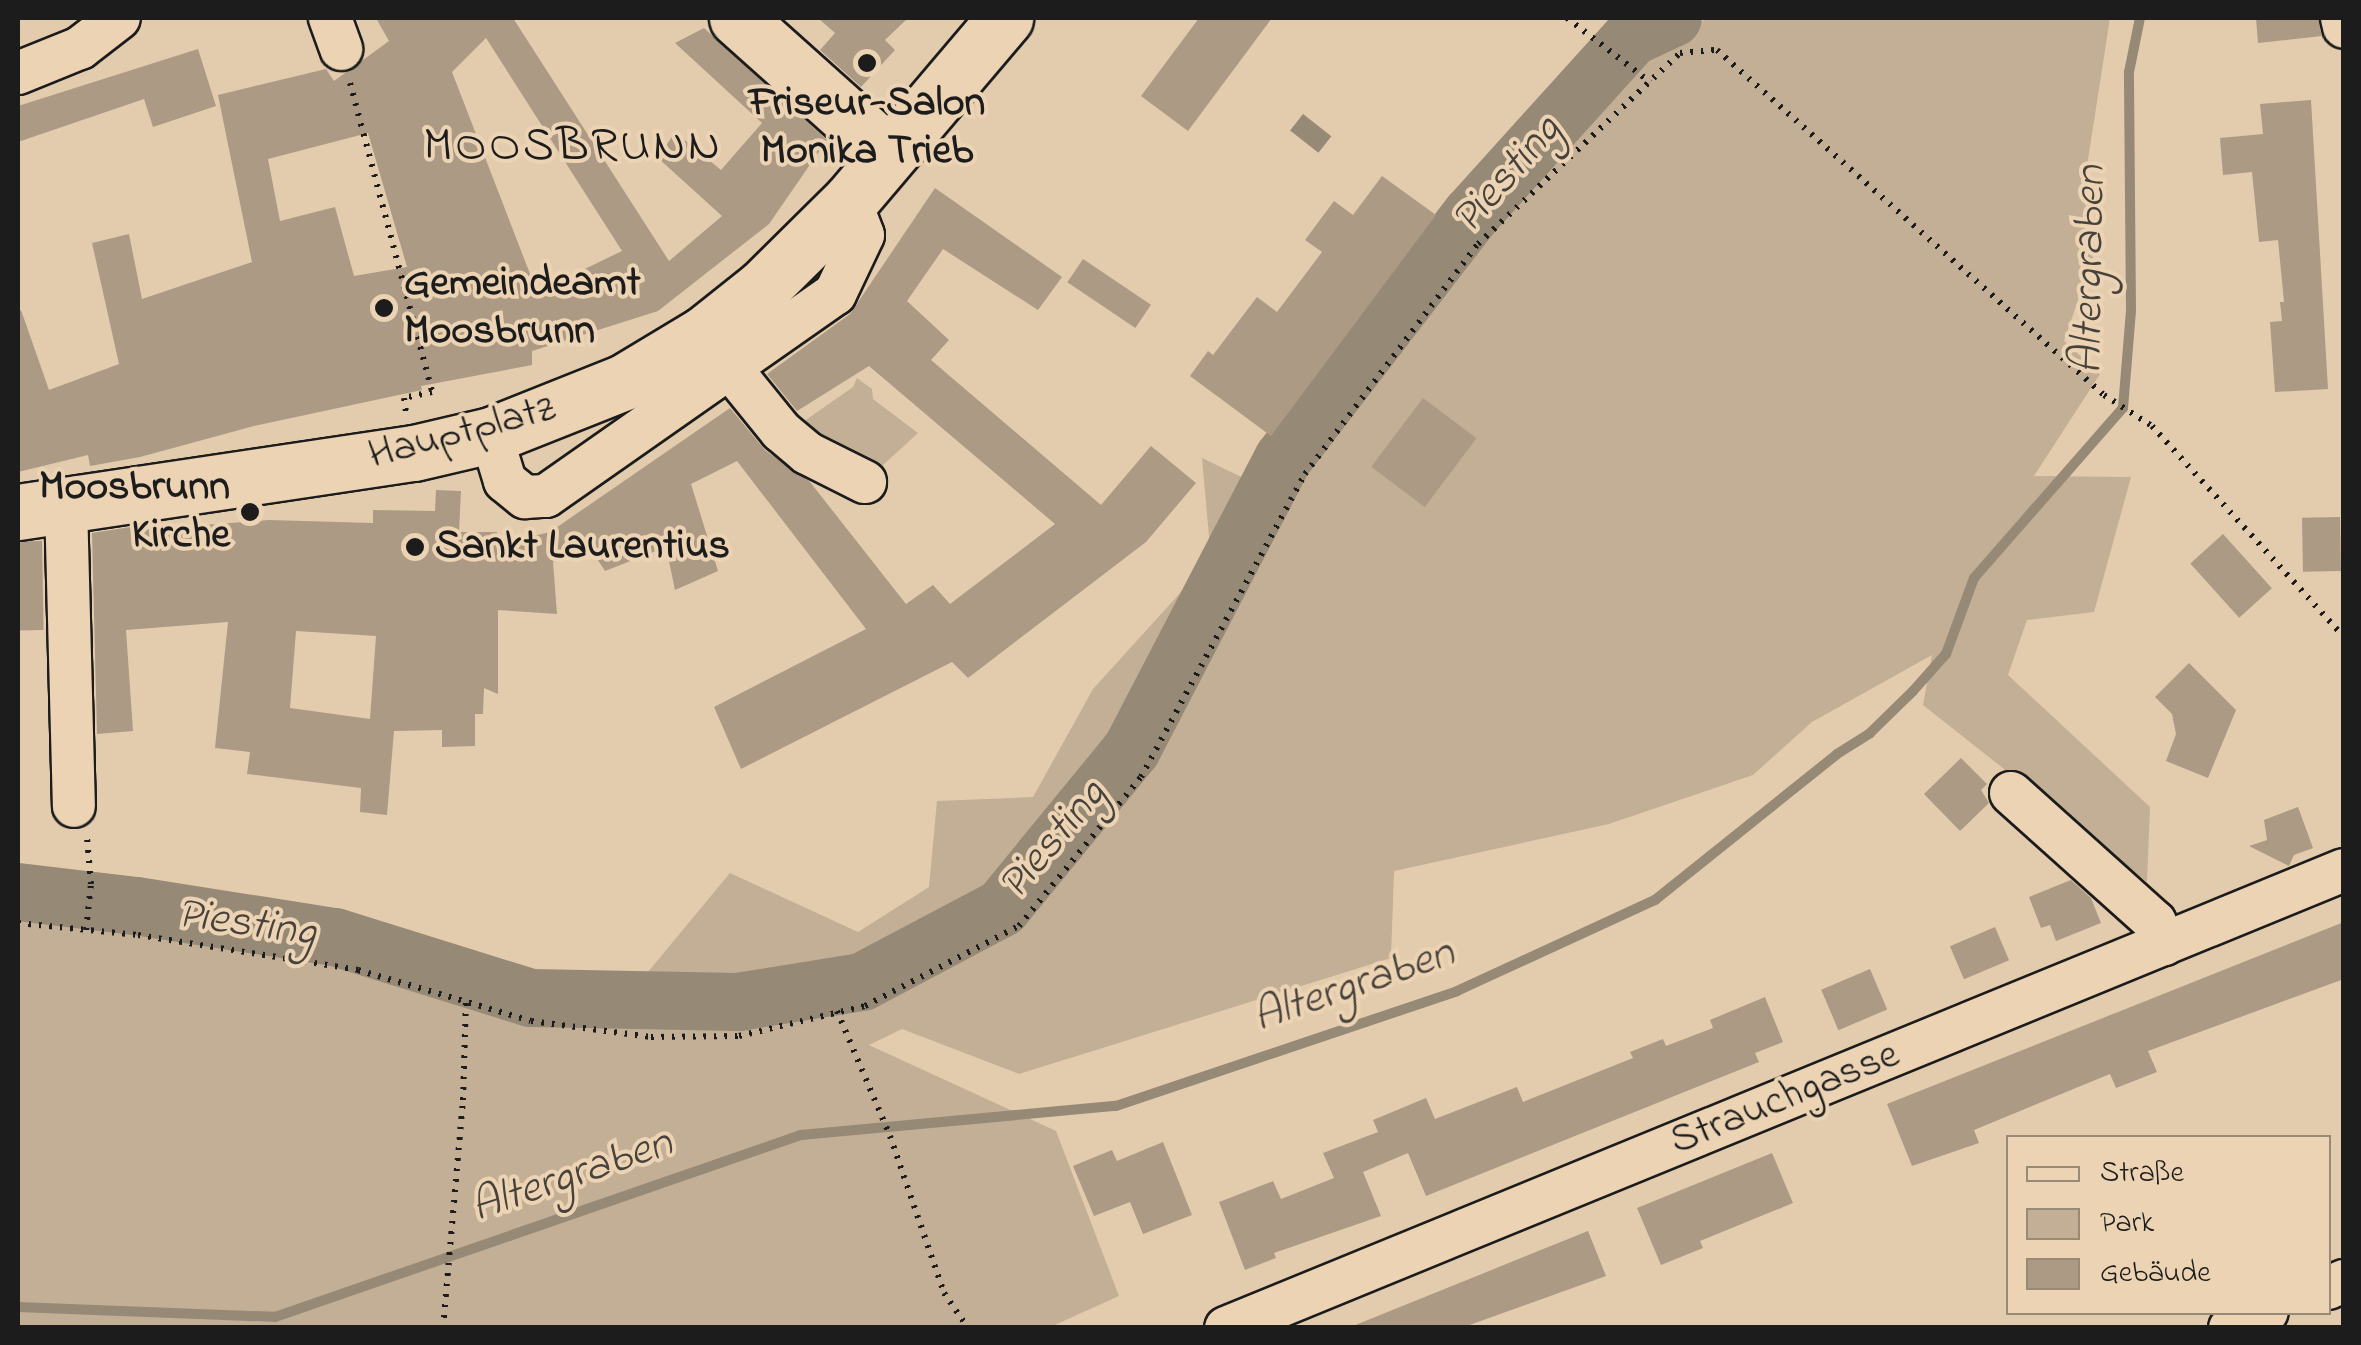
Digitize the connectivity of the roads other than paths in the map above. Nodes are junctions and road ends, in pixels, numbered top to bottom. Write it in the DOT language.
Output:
graph roads {
  1 [pos="119,18"];
  2 [pos="737,18"];
  3 [pos="1005,18"];
  4 [pos="2342,18"];
  5 [pos="2344,27"];
  6 [pos="18,73"];
  7 [pos="888,153"];
  8 [pos="717,351"];
  9 [pos="639,402"];
  10 [pos="491,435"];
  11 [pos="864,482"];
  12 [pos="42,508"];
  13 [pos="2011,792"];
  14 [pos="74,806"];
  15 [pos="2344,870"];
  16 [pos="2164,944"];
  17 [pos="2260,1315"];
  18 [pos="1226,1328"];
  19 [pos="2230,1328"];
  1 -- 6 [label="street"];
  2 -- 7 [label="main road"];
  3 -- 7 [label="main road, Hauptplatz"];
  4 -- 5 [label="street"];
  7 -- 8 [label="main road, Hauptplatz"];
  8 -- 9 [label="main road, Hauptplatz"];
  8 -- 11 [label="street"];
  9 -- 10 [label="main road, Hauptplatz"];
  9 -- 10 [label="street"];
  10 -- 12 [label="main road, Hauptplatz"];
  12 -- 14 [label="street"];
  13 -- 16 [label="street"];
  15 -- 16 [label="street, Strauchgasse"];
  16 -- 18 [label="street, Strauchgasse"];
  17 -- 19 [label="street"];
}
